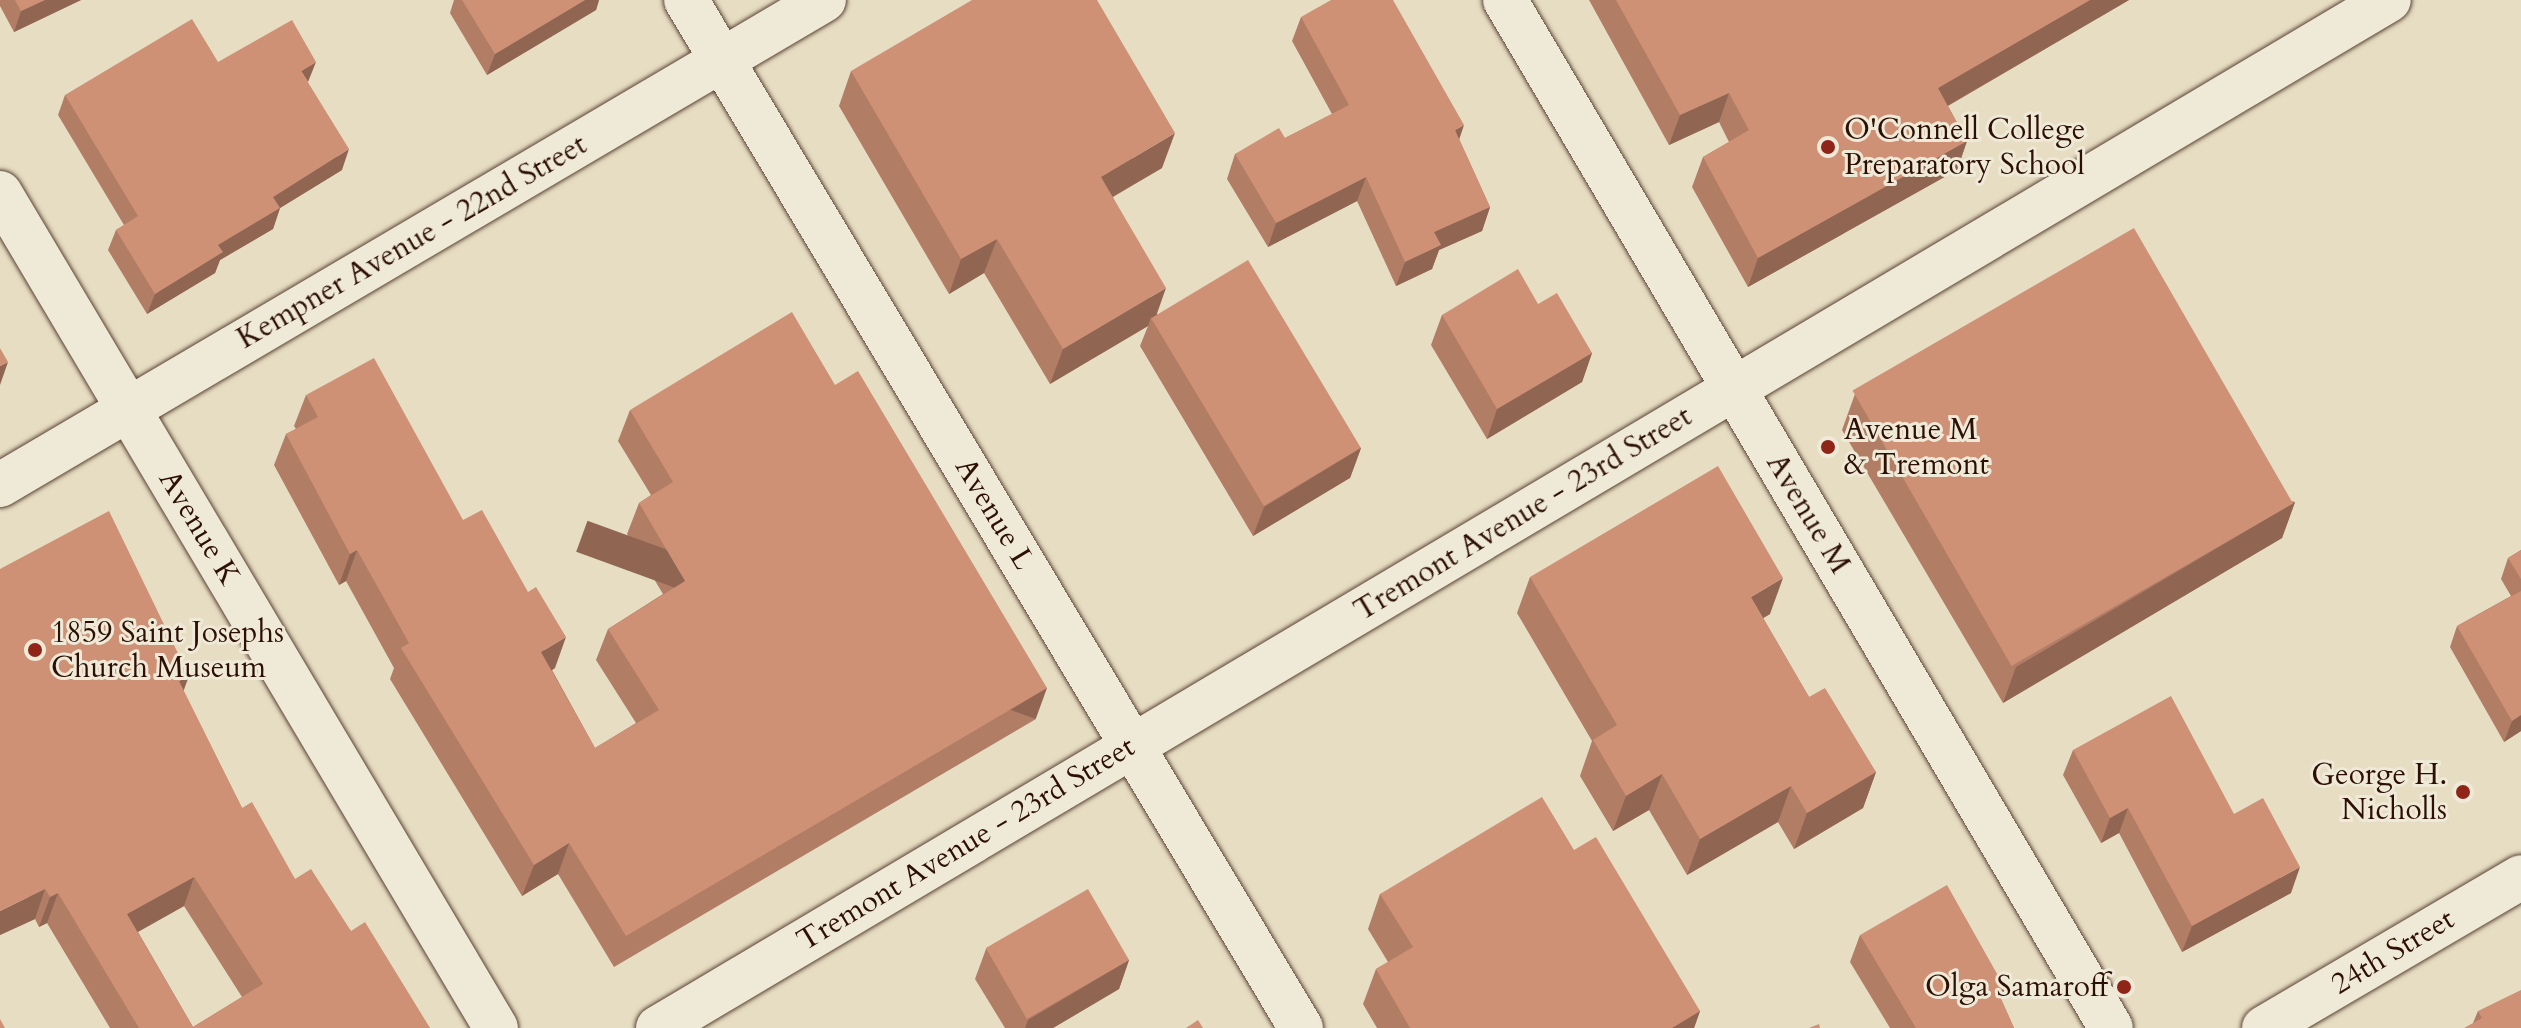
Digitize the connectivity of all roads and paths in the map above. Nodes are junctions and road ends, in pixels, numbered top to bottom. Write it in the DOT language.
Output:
graph roads {
  1 [pos="686,0"];
  2 [pos="824,0"];
  3 [pos="1505,0"];
  4 [pos="2389,0"];
  5 [pos="722,62"];
  6 [pos="0,193"];
  7 [pos="1734,389"];
  8 [pos="128,409"];
  9 [pos="0,485"];
  10 [pos="1133,745"];
  11 [pos="2521,877"];
  12 [pos="496,1028"];
  13 [pos="658,1028"];
  14 [pos="1301,1028"];
  15 [pos="2111,1028"];
  16 [pos="2264,1028"];
  1 -- 5 [label="street, Avenue L"];
  2 -- 5 [label="street, Kempner Avenue - 22nd Street"];
  3 -- 7 [label="street, Avenue M"];
  4 -- 7 [label="street, Tremont Avenue - 23rd Street"];
  5 -- 8 [label="street, Kempner Avenue - 22nd Street"];
  5 -- 10 [label="street, Avenue L"];
  6 -- 8 [label="street, Avenue K"];
  7 -- 10 [label="street, Tremont Avenue - 23rd Street"];
  7 -- 15 [label="street, Avenue M"];
  8 -- 9 [label="street, Kempner Avenue - 22nd Street"];
  8 -- 12 [label="street, Avenue K"];
  10 -- 13 [label="street, Tremont Avenue - 23rd Street"];
  10 -- 14 [label="street, Avenue L"];
  11 -- 16 [label="street, 24th Street"];
}
